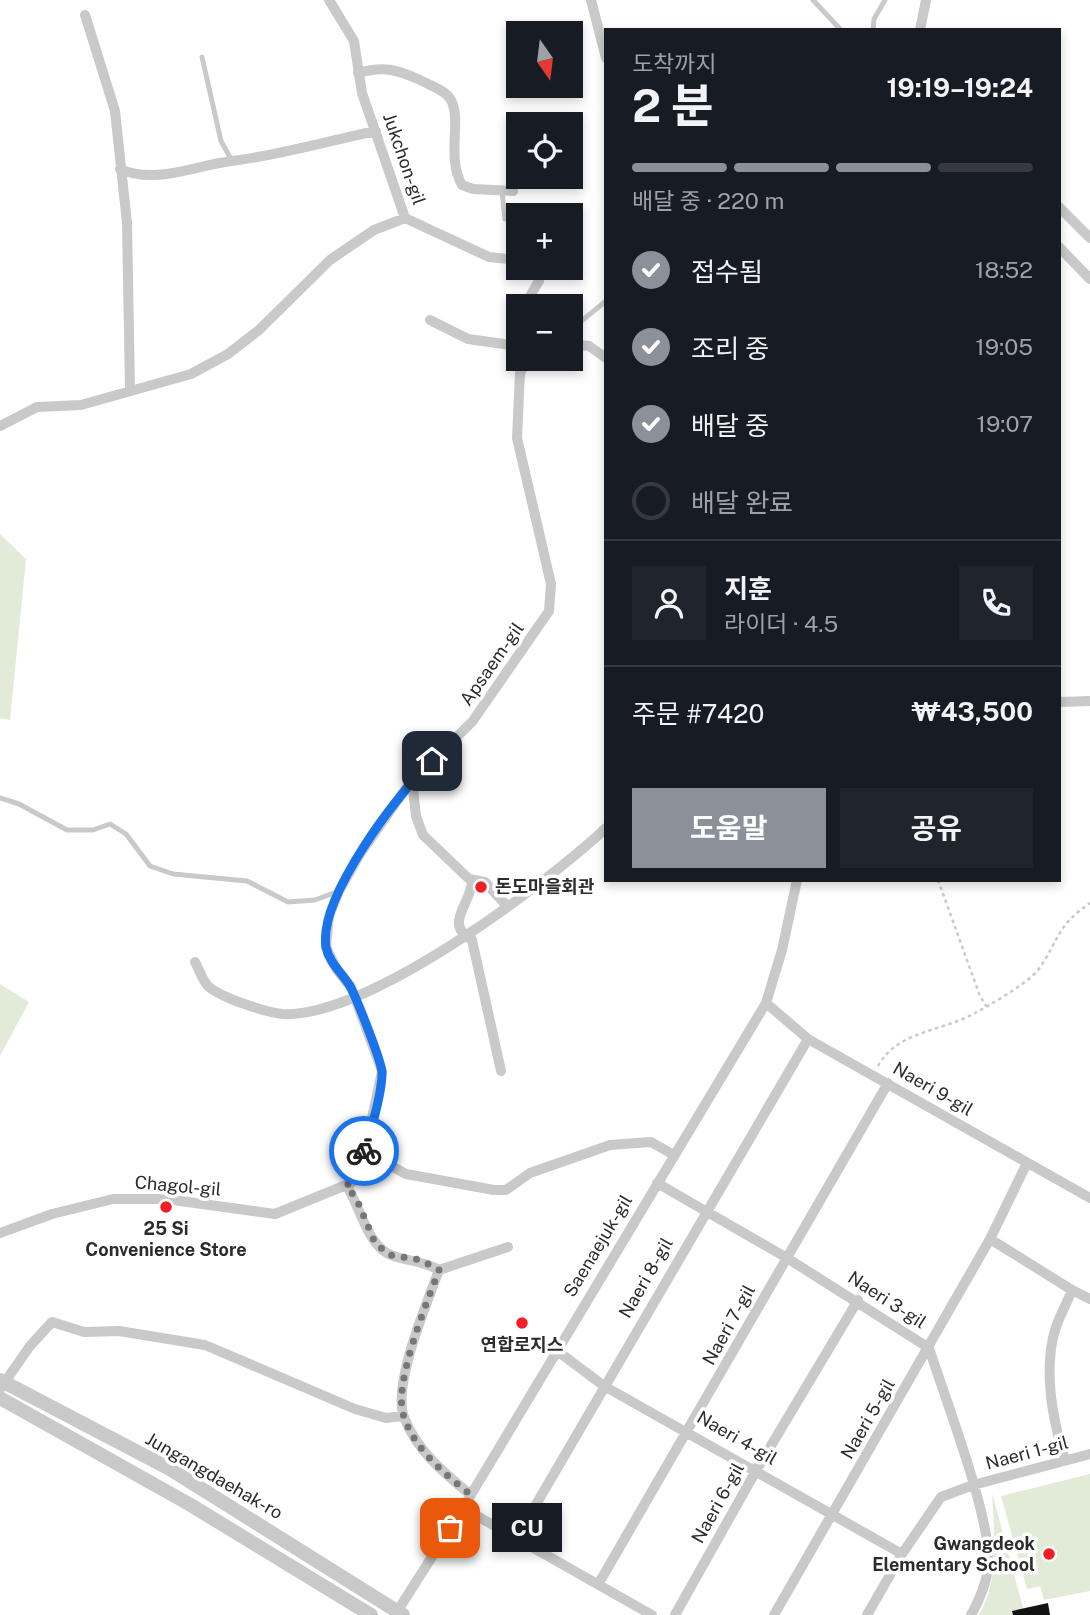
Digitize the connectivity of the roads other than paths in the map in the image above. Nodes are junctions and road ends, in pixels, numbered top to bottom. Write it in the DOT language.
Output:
graph roads {
  1 [pos="329,0"];
  2 [pos="591,0"];
  3 [pos="813,0"];
  4 [pos="885,0"];
  5 [pos="926,0"];
  6 [pos="85,15"];
  7 [pos="839,28"];
  8 [pos="873,28"];
  9 [pos="920,28"];
  10 [pos="604,50"];
  11 [pos="202,58"];
  12 [pos="358,73"];
  13 [pos="376,131"];
  14 [pos="232,160"];
  15 [pos="120,169"];
  16 [pos="508,191"];
  17 [pos="1061,209"];
  18 [pos="405,218"];
  19 [pos="505,219"];
  20 [pos="1090,238"];
  21 [pos="1061,249"];
  22 [pos="506,259"];
  23 [pos="1090,279"];
  24 [pos="604,303"];
  25 [pos="430,320"];
  26 [pos="583,320"];
  27 [pos="506,344"];
  28 [pos="583,345"];
  29 [pos="604,357"];
  30 [pos="521,371"];
  31 [pos="130,389"];
  32 [pos="0,426"];
  33 [pos="1090,701"];
  34 [pos="1061,702"];
  35 [pos="412,780"];
  36 [pos="0,798"];
  37 [pos="604,830"];
  38 [pos="472,880"];
  39 [pos="797,882"];
  40 [pos="339,891"];
  41 [pos="507,906"];
  42 [pos="464,936"];
  43 [pos="195,962"];
  44 [pos="354,997"];
  45 [pos="765,1003"];
  46 [pos="808,1039"];
  47 [pos="501,1071"];
  48 [pos="888,1083"];
  49 [pos="674,1155"];
  50 [pos="361,1159"];
  51 [pos="1027,1163"];
  52 [pos="657,1183"];
  53 [pos="349,1184"];
  54 [pos="1090,1198"];
  55 [pos="705,1210"];
  56 [pos="0,1233"];
  57 [pos="990,1239"];
  58 [pos="508,1247"];
  59 [pos="788,1258"];
  60 [pos="439,1270"];
  61 [pos="1072,1290"];
  62 [pos="1090,1299"];
  63 [pos="858,1300"];
  64 [pos="929,1348"];
  65 [pos="556,1350"];
  66 [pos="2,1384"];
  67 [pos="604,1386"];
  68 [pos="0,1398"];
  69 [pos="403,1416"];
  70 [pos="690,1431"];
  71 [pos="1090,1454"];
  72 [pos="1065,1460"];
  73 [pos="757,1469"];
  74 [pos="972,1485"];
  75 [pos="471,1495"];
  76 [pos="463,1508"];
  77 [pos="833,1515"];
  78 [pos="517,1537"];
  79 [pos="902,1554"];
  80 [pos="599,1583"];
  81 [pos="398,1614"];
  82 [pos="371,1615"];
  83 [pos="652,1615"];
  84 [pos="675,1615"];
  85 [pos="774,1615"];
  86 [pos="867,1615"];
  87 [pos="971,1615"];
  1 -- 12 [label="street, Jukchon-gil"];
  2 -- 10 [label="street"];
  3 -- 7 [label="lane"];
  4 -- 8 [label="lane"];
  5 -- 9 [label="street"];
  6 -- 15 [label="street"];
  11 -- 14 [label="lane"];
  12 -- 13 [label="street, Jukchon-gil"];
  12 -- 16 [label="street"];
  13 -- 14 [label="street"];
  13 -- 18 [label="street, Jukchon-gil"];
  14 -- 15 [label="street"];
  15 -- 31 [label="street"];
  16 -- 19 [label="lane"];
  17 -- 20 [label="street"];
  18 -- 22 [label="street, Jukchon-gil"];
  18 -- 31 [label="street"];
  21 -- 23 [label="street"];
  24 -- 26 [label="lane"];
  25 -- 27 [label="street"];
  28 -- 29 [label="street"];
  30 -- 35 [label="street, Apsaem-gil"];
  31 -- 32 [label="street"];
  33 -- 34 [label="street"];
  35 -- 38 [label="street"];
  35 -- 40 [label="street, Apsaem-gil"];
  36 -- 40 [label="lane"];
  37 -- 41 [label="street"];
  38 -- 41 [label="street"];
  38 -- 42 [label="street"];
  39 -- 45 [label="street, Saenaejuk-gil"];
  40 -- 44 [label="street, Apsaem-gil"];
  41 -- 42 [label="street"];
  42 -- 44 [label="street"];
  42 -- 47 [label="street"];
  43 -- 44 [label="street"];
  44 -- 50 [label="street, Apsaem-gil"];
  45 -- 46 [label="street, Naeri 9-gil"];
  45 -- 49 [label="street, Saenaejuk-gil"];
  46 -- 48 [label="street, Naeri 9-gil"];
  46 -- 55 [label="street, Naeri 8-gil"];
  48 -- 51 [label="street, Naeri 9-gil"];
  48 -- 59 [label="street, Naeri 7-gil"];
  49 -- 50 [label="street"];
  49 -- 52 [label="street, Saenaejuk-gil"];
  50 -- 53 [label="street, Apsaem-gil"];
  51 -- 54 [label="street, Naeri 9-gil"];
  51 -- 57 [label="street, Naeri 5-gil"];
  52 -- 55 [label="street, Naeri 3-gil"];
  52 -- 65 [label="street, Saenaejuk-gil"];
  53 -- 56 [label="street, Chagol-gil"];
  53 -- 60 [label="street"];
  55 -- 59 [label="street, Naeri 3-gil"];
  55 -- 67 [label="street, Naeri 8-gil"];
  57 -- 61 [label="street"];
  57 -- 64 [label="street, Naeri 5-gil"];
  58 -- 60 [label="street"];
  59 -- 63 [label="street, Naeri 3-gil"];
  59 -- 70 [label="street, Naeri 7-gil"];
  60 -- 69 [label="street"];
  61 -- 62 [label="street"];
  61 -- 72 [label="street"];
  63 -- 64 [label="street, Naeri 3-gil"];
  63 -- 73 [label="street, Naeri 6-gil"];
  64 -- 74 [label="street, Naeri 3-gil"];
  64 -- 77 [label="street, Naeri 5-gil"];
  65 -- 67 [label="street, Naeri 4-gil"];
  65 -- 75 [label="street, Saenaejuk-gil"];
  66 -- 69 [label="street"];
  66 -- 81 [label="street, Jungangdaehak-ro"];
  67 -- 70 [label="street, Naeri 4-gil"];
  67 -- 78 [label="street, Naeri 8-gil"];
  68 -- 82 [label="street, Jungangdaehak-ro"];
  69 -- 75 [label="street"];
  70 -- 73 [label="street, Naeri 4-gil"];
  70 -- 80 [label="street, Naeri 7-gil"];
  71 -- 72 [label="street, Naeri 1-gil"];
  72 -- 74 [label="street, Naeri 1-gil"];
  73 -- 77 [label="street, Naeri 4-gil"];
  73 -- 84 [label="street, Naeri 6-gil"];
  74 -- 79 [label="street"];
  74 -- 87 [label="street, Naeri 3-gil"];
  75 -- 76 [label="street, Saenaejuk-gil"];
  76 -- 78 [label="street"];
  76 -- 81 [label="street, Saenaejuk-gil"];
  77 -- 79 [label="street, Naeri 4-gil"];
  77 -- 85 [label="street, Naeri 5-gil"];
  78 -- 80 [label="street"];
  79 -- 86 [label="street"];
  80 -- 83 [label="street"];
}
